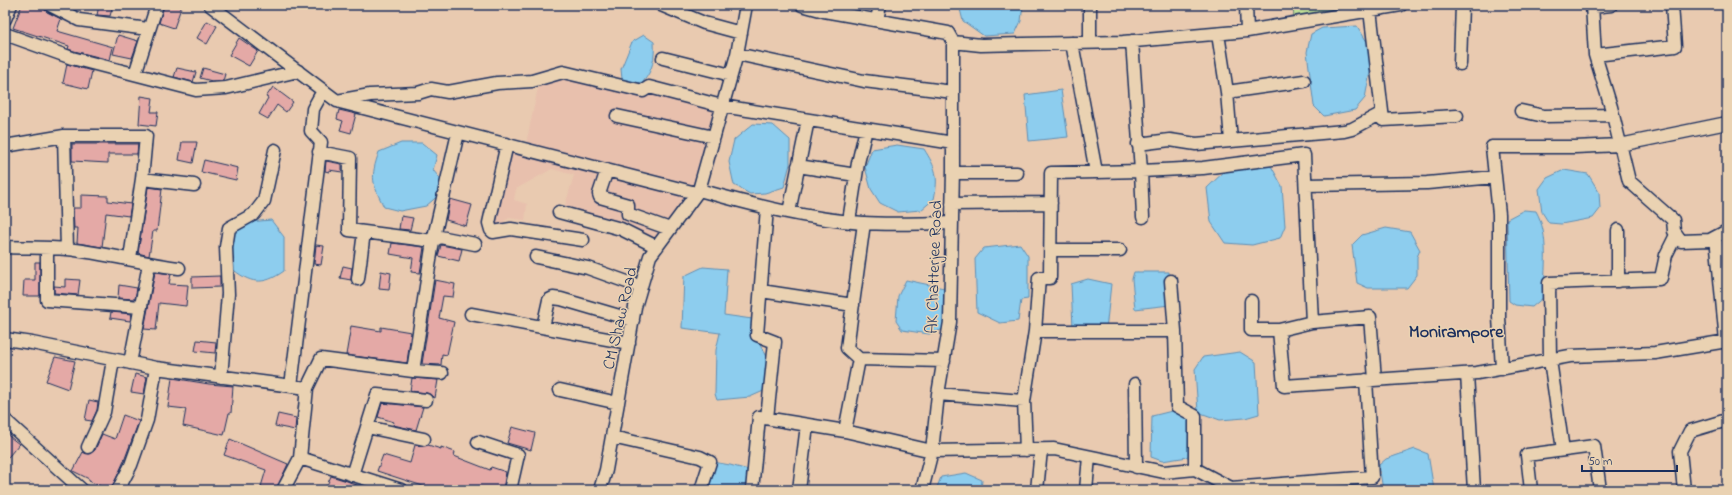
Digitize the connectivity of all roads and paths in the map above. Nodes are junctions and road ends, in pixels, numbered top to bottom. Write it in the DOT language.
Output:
graph roads {
  1 [pos="11,5"];
  2 [pos="50,5"];
  3 [pos="157,5"];
  4 [pos="210,5"];
  5 [pos="661,5"];
  6 [pos="746,5"];
  7 [pos="802,5"];
  8 [pos="880,5"];
  9 [pos="1090,5"];
  10 [pos="1246,5"];
  11 [pos="1401,5"];
  12 [pos="1462,5"];
  13 [pos="1611,5"];
  14 [pos="1672,5"];
  15 [pos="1592,6"];
  16 [pos="846,10"];
  17 [pos="1370,10"];
  18 [pos="5,19"];
  19 [pos="877,20"];
  20 [pos="148,30"];
  21 [pos="1247,31"];
  22 [pos="741,33"];
  23 [pos="5,34"];
  24 [pos="1218,34"];
  25 [pos="1132,41"];
  26 [pos="953,42"];
  27 [pos="1090,42"];
  28 [pos="1072,43"];
  29 [pos="737,54"];
  30 [pos="1595,55"];
  31 [pos="664,58"];
  32 [pos="1460,64"];
  33 [pos="298,71"];
  34 [pos="135,74"];
  35 [pos="731,75"];
  36 [pos="1304,81"];
  37 [pos="323,91"];
  38 [pos="953,92"];
  39 [pos="1227,92"];
  40 [pos="337,101"];
  41 [pos="722,106"];
  42 [pos="1521,111"];
  43 [pos="1382,113"];
  44 [pos="1613,115"];
  45 [pos="617,116"];
  46 [pos="1458,116"];
  47 [pos="808,120"];
  48 [pos="1727,122"];
  49 [pos="866,129"];
  50 [pos="458,133"];
  51 [pos="64,136"];
  52 [pos="714,136"];
  53 [pos="1231,141"];
  54 [pos="953,143"];
  55 [pos="507,144"];
  56 [pos="1138,144"];
  57 [pos="1620,145"];
  58 [pos="5,146"];
  59 [pos="275,150"];
  60 [pos="319,152"];
  61 [pos="798,166"];
  62 [pos="606,170"];
  63 [pos="1141,171"];
  64 [pos="1096,172"];
  65 [pos="953,173"];
  66 [pos="1017,173"];
  67 [pos="856,175"];
  68 [pos="1495,177"];
  69 [pos="142,179"];
  70 [pos="194,185"];
  71 [pos="1306,185"];
  72 [pos="697,191"];
  73 [pos="1051,203"];
  74 [pos="952,204"];
  75 [pos="767,208"];
  76 [pos="559,212"];
  77 [pos="789,212"];
  78 [pos="1143,217"];
  79 [pos="849,221"];
  80 [pos="864,223"];
  81 [pos="952,223"];
  82 [pos="670,229"];
  83 [pos="1618,230"];
  84 [pos="1727,231"];
  85 [pos="364,232"];
  86 [pos="1676,235"];
  87 [pos="1716,237"];
  88 [pos="584,240"];
  89 [pos="433,241"];
  90 [pos="475,244"];
  91 [pos="5,247"];
  92 [pos="658,247"];
  93 [pos="47,248"];
  94 [pos="66,249"];
  95 [pos="1051,250"];
  96 [pos="1120,250"];
  97 [pos="536,257"];
  98 [pos="130,258"];
  99 [pos="149,264"];
  100 [pos="179,268"];
  101 [pos="358,279"];
  102 [pos="1171,281"];
  103 [pos="1618,281"];
  104 [pos="641,287"];
  105 [pos="761,290"];
  106 [pos="1251,301"];
  107 [pos="853,305"];
  108 [pos="141,307"];
  109 [pos="471,314"];
  110 [pos="633,320"];
  111 [pos="1312,322"];
  112 [pos="543,327"];
  113 [pos="1279,330"];
  114 [pos="1035,331"];
  115 [pos="1175,332"];
  116 [pos="5,339"];
  117 [pos="1726,341"];
  118 [pos="629,343"];
  119 [pos="859,359"];
  120 [pos="113,360"];
  121 [pos="1550,360"];
  122 [pos="944,361"];
  123 [pos="130,363"];
  124 [pos="156,368"];
  125 [pos="1502,369"];
  126 [pos="413,371"];
  127 [pos="442,373"];
  128 [pos="1467,374"];
  129 [pos="221,377"];
  130 [pos="1371,380"];
  131 [pos="1135,384"];
  132 [pos="291,386"];
  133 [pos="307,388"];
  134 [pos="560,390"];
  135 [pos="938,394"];
  136 [pos="426,400"];
  137 [pos="1024,400"];
  138 [pos="618,403"];
  139 [pos="767,418"];
  140 [pos="5,420"];
  141 [pos="1727,420"];
  142 [pos="808,425"];
  143 [pos="367,427"];
  144 [pos="845,431"];
  145 [pos="612,437"];
  146 [pos="424,439"];
  147 [pos="478,442"];
  148 [pos="88,447"];
  149 [pos="1026,450"];
  150 [pos="1041,450"];
  151 [pos="1563,450"];
  152 [pos="932,451"];
  153 [pos="1089,457"];
  154 [pos="300,458"];
  155 [pos="1136,467"];
  156 [pos="1195,469"];
  157 [pos="352,475"];
  158 [pos="1348,484"];
  159 [pos="1214,485"];
  160 [pos="376,486"];
  161 [pos="1315,486"];
  162 [pos="82,490"];
  163 [pos="118,490"];
  164 [pos="283,490"];
  165 [pos="401,490"];
  166 [pos="510,490"];
  167 [pos="600,490"];
  168 [pos="701,490"];
  169 [pos="752,490"];
  170 [pos="799,490"];
  171 [pos="922,490"];
  172 [pos="1037,490"];
  173 [pos="1086,490"];
  174 [pos="1474,490"];
  175 [pos="1531,490"];
  176 [pos="1600,490"];
  177 [pos="1684,490"];
  1 -- 18 [label="street"];
  2 -- 20 [label="street"];
  3 -- 20 [label="street"];
  4 -- 33 [label="street"];
  5 -- 22 [label="street"];
  6 -- 22 [label="street, CM Shaw Road"];
  7 -- 16 [label="street"];
  8 -- 19 [label="street"];
  9 -- 27 [label="street"];
  10 -- 21 [label="street"];
  11 -- 17 [label="street"];
  12 -- 32 [label="street"];
  13 -- 15 [label="street"];
  14 -- 30 [label="street"];
  15 -- 30 [label="street"];
  16 -- 19 [label="street"];
  17 -- 21 [label="street"];
  17 -- 43 [label="street"];
  19 -- 26 [label="street"];
  20 -- 34 [label="street"];
  21 -- 24 [label="street"];
  22 -- 29 [label="street, CM Shaw Road"];
  23 -- 34 [label="street"];
  24 -- 25 [label="street"];
  24 -- 39 [label="street"];
  25 -- 27 [label="street"];
  25 -- 56 [label="street"];
  26 -- 28 [label="street"];
  26 -- 38 [label="street, AK Chatterjee Road"];
  27 -- 28 [label="street"];
  28 -- 64 [label="street"];
  29 -- 35 [label="street, CM Shaw Road"];
  29 -- 38 [label="street"];
  30 -- 44 [label="street"];
  31 -- 35 [label="street"];
  33 -- 34 [label="street"];
  33 -- 37 [label="street"];
  35 -- 41 [label="street, CM Shaw Road"];
  36 -- 39 [label="street"];
  37 -- 40 [label="street"];
  37 -- 60 [label="street"];
  38 -- 54 [label="street, AK Chatterjee Road"];
  39 -- 53 [label="street"];
  40 -- 41 [label="street"];
  40 -- 50 [label="street"];
  41 -- 47 [label="street"];
  41 -- 52 [label="street, CM Shaw Road"];
  42 -- 44 [label="street"];
  43 -- 46 [label="street"];
  43 -- 53 [label="street"];
  44 -- 57 [label="street"];
  45 -- 52 [label="street"];
  47 -- 49 [label="street"];
  47 -- 61 [label="street"];
  48 -- 57 [label="street"];
  49 -- 54 [label="street"];
  49 -- 67 [label="street"];
  50 -- 55 [label="street"];
  50 -- 89 [label="street"];
  51 -- 58 [label="street"];
  51 -- 69 [label="street"];
  51 -- 94 [label="street"];
  52 -- 72 [label="street, CM Shaw Road"];
  53 -- 56 [label="street"];
  54 -- 65 [label="street, AK Chatterjee Road"];
  55 -- 62 [label="street"];
  55 -- 88 [label="street"];
  56 -- 63 [label="street"];
  57 -- 68 [label="street"];
  57 -- 86 [label="street"];
  59 -- 129 [label="street"];
  60 -- 85 [label="street"];
  60 -- 132 [label="street"];
  61 -- 67 [label="street"];
  61 -- 77 [label="street"];
  62 -- 72 [label="street"];
  62 -- 82 [label="street"];
  63 -- 64 [label="street"];
  63 -- 71 [label="street"];
  63 -- 78 [label="street"];
  64 -- 73 [label="street"];
  65 -- 66 [label="street"];
  65 -- 74 [label="street, AK Chatterjee Road"];
  67 -- 79 [label="street"];
  68 -- 71 [label="street"];
  68 -- 125 [label="street"];
  69 -- 70 [label="street"];
  69 -- 98 [label="street"];
  71 -- 111 [label="street"];
  72 -- 75 [label="street"];
  72 -- 82 [label="street, CM Shaw Road"];
  73 -- 74 [label="street"];
  73 -- 95 [label="street"];
  74 -- 81 [label="street, AK Chatterjee Road"];
  75 -- 77 [label="street"];
  75 -- 105 [label="street"];
  76 -- 92 [label="street"];
  77 -- 79 [label="street"];
  79 -- 80 [label="street"];
  80 -- 81 [label="street"];
  80 -- 107 [label="street"];
  81 -- 122 [label="street, AK Chatterjee Road"];
  82 -- 92 [label="street, CM Shaw Road"];
  83 -- 103 [label="street"];
  84 -- 87 [label="street"];
  85 -- 89 [label="street"];
  85 -- 101 [label="street"];
  86 -- 87 [label="street"];
  86 -- 103 [label="street"];
  87 -- 117 [label="street"];
  89 -- 90 [label="street"];
  89 -- 126 [label="street"];
  91 -- 93 [label="street"];
  92 -- 104 [label="street, CM Shaw Road"];
  93 -- 94 [label="street"];
  93 -- 108 [label="street"];
  94 -- 98 [label="street"];
  95 -- 96 [label="street"];
  95 -- 114 [label="street"];
  97 -- 104 [label="street"];
  98 -- 99 [label="street"];
  99 -- 100 [label="street"];
  99 -- 108 [label="street"];
  102 -- 115 [label="street"];
  103 -- 121 [label="street"];
  104 -- 110 [label="street, CM Shaw Road"];
  105 -- 107 [label="street"];
  105 -- 139 [label="street"];
  106 -- 113 [label="street"];
  107 -- 119 [label="street"];
  108 -- 123 [label="street"];
  109 -- 112 [label="street"];
  110 -- 112 [label="street"];
  110 -- 118 [label="street, CM Shaw Road"];
  111 -- 113 [label="street"];
  111 -- 130 [label="street"];
  112 -- 118 [label="street"];
  113 -- 130 [label="street"];
  114 -- 115 [label="street"];
  114 -- 137 [label="street"];
  115 -- 156 [label="street"];
  116 -- 120 [label="street"];
  117 -- 121 [label="street"];
  118 -- 138 [label="street, CM Shaw Road"];
  119 -- 122 [label="street"];
  119 -- 144 [label="street"];
  120 -- 123 [label="street"];
  120 -- 148 [label="street"];
  121 -- 125 [label="street"];
  121 -- 151 [label="street"];
  122 -- 135 [label="street, AK Chatterjee Road"];
  123 -- 124 [label="street"];
  124 -- 129 [label="street"];
  124 -- 163 [label="street"];
  125 -- 128 [label="street"];
  126 -- 127 [label="street"];
  126 -- 133 [label="street"];
  128 -- 130 [label="street"];
  128 -- 174 [label="street"];
  129 -- 132 [label="street"];
  130 -- 158 [label="street"];
  131 -- 155 [label="street"];
  132 -- 133 [label="street"];
  133 -- 154 [label="street"];
  134 -- 138 [label="street"];
  135 -- 137 [label="street"];
  135 -- 152 [label="street, AK Chatterjee Road"];
  136 -- 143 [label="street"];
  137 -- 149 [label="street"];
  138 -- 145 [label="street, CM Shaw Road"];
  139 -- 142 [label="street"];
  139 -- 169 [label="street"];
  140 -- 162 [label="street"];
  141 -- 177 [label="street"];
  142 -- 144 [label="street"];
  142 -- 170 [label="street"];
  143 -- 146 [label="street"];
  143 -- 157 [label="street"];
  144 -- 152 [label="street"];
  145 -- 167 [label="street, CM Shaw Road"];
  145 -- 168 [label="street"];
  147 -- 166 [label="street"];
  149 -- 150 [label="street"];
  149 -- 152 [label="street"];
  150 -- 153 [label="street"];
  150 -- 172 [label="street"];
  151 -- 175 [label="street"];
  151 -- 176 [label="street"];
  152 -- 171 [label="street, AK Chatterjee Road"];
  153 -- 155 [label="street"];
  153 -- 173 [label="street"];
  154 -- 157 [label="street"];
  154 -- 164 [label="street"];
  155 -- 156 [label="street"];
  156 -- 159 [label="street"];
  157 -- 160 [label="street"];
  158 -- 161 [label="street"];
  159 -- 161 [label="street"];
  160 -- 165 [label="street"];
}
